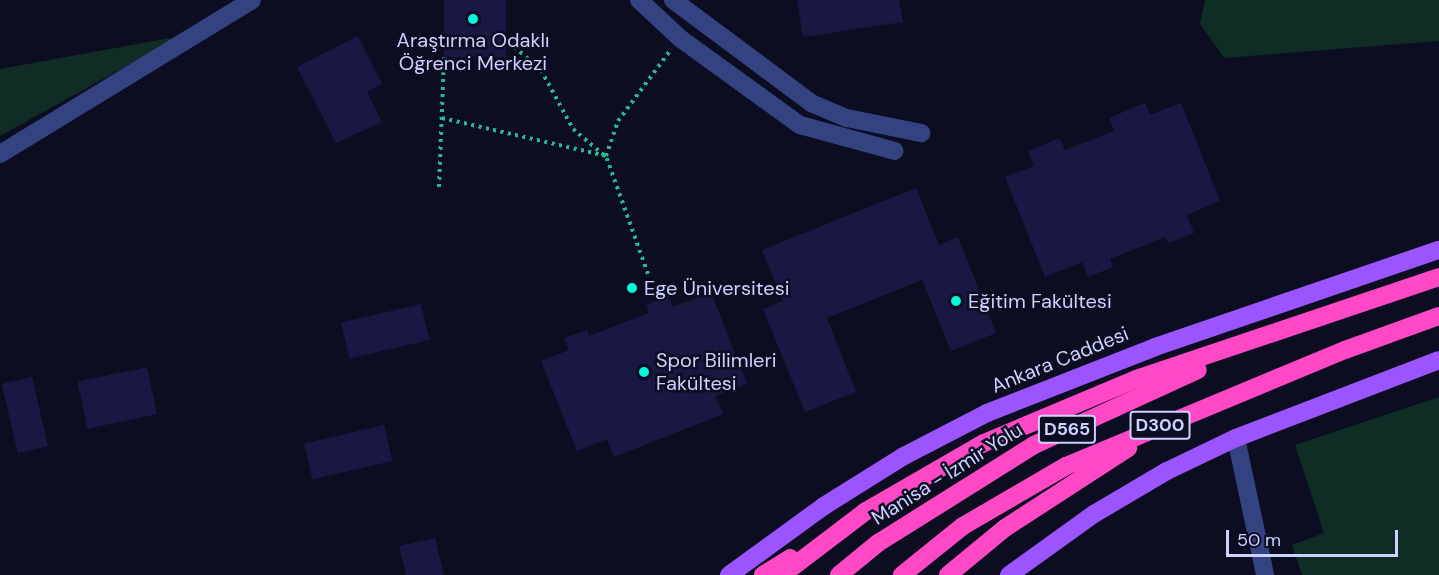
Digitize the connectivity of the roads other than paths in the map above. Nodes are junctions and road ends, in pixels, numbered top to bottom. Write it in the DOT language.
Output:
graph roads {
  1 [pos="252,0"];
  2 [pos="639,0"];
  3 [pos="673,0"];
  4 [pos="921,133"];
  5 [pos="895,151"];
  6 [pos="0,154"];
  7 [pos="1439,250"];
  8 [pos="1439,277"];
  9 [pos="1439,316"];
  10 [pos="1315,320"];
  11 [pos="1439,360"];
  12 [pos="1174,419"];
  13 [pos="1236,438"];
  14 [pos="866,511"];
  15 [pos="729,575"];
  16 [pos="763,575"];
  17 [pos="782,575"];
  18 [pos="839,575"];
  19 [pos="902,575"];
  20 [pos="948,575"];
  21 [pos="1010,575"];
  22 [pos="1265,575"];
  1 -- 6 [label="street"];
  2 -- 5 [label="street"];
  3 -- 4 [label="street"];
  7 -- 15 [label="main road, Ankara Caddesi"];
  8 -- 10 [label="highway, D300"];
  9 -- 12 [label="highway, D300"];
  10 -- 14 [label="highway, D300"];
  10 -- 18 [label="highway, Manisa - İzmir Yolu / D565"];
  11 -- 13 [label="main road"];
  12 -- 19 [label="highway, D300"];
  12 -- 20 [label="highway, D565"];
  13 -- 21 [label="main road"];
  13 -- 22 [label="street"];
  14 -- 16 [label="highway"];
  14 -- 17 [label="highway, D300"];
}
